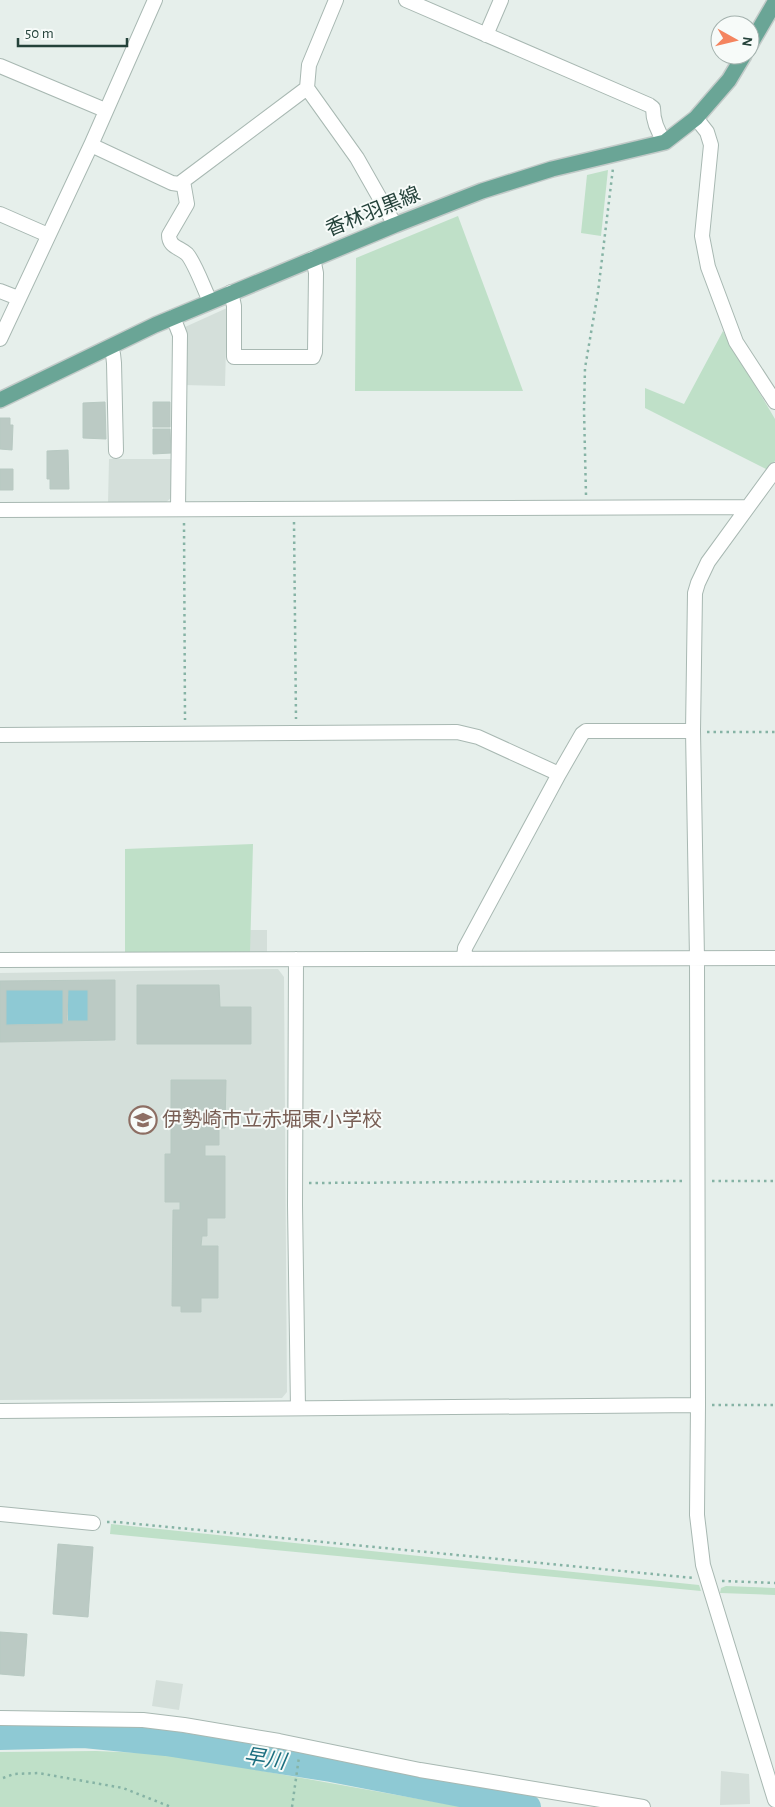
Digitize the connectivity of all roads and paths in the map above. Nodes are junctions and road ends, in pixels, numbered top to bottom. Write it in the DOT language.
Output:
graph roads {
  1 [pos="155,0"];
  2 [pos="336,0"];
  3 [pos="406,0"];
  4 [pos="501,0"];
  5 [pos="775,2"];
  6 [pos="760,28"];
  7 [pos="486,35"];
  8 [pos="738,65"];
  9 [pos="0,66"];
  10 [pos="307,88"];
  11 [pos="105,110"];
  12 [pos="696,118"];
  13 [pos="665,142"];
  14 [pos="91,144"];
  15 [pos="615,154"];
  16 [pos="183,181"];
  17 [pos="0,214"];
  18 [pos="395,224"];
  19 [pos="48,235"];
  20 [pos="313,258"];
  21 [pos="0,291"];
  22 [pos="231,292"];
  23 [pos="18,298"];
  24 [pos="210,301"];
  25 [pos="173,317"];
  26 [pos="0,339"];
  27 [pos="109,348"];
  28 [pos="0,400"];
  29 [pos="775,402"];
  30 [pos="116,451"];
  31 [pos="775,470"];
  32 [pos="748,507"];
  33 [pos="587,508"];
  34 [pos="181,509"];
  35 [pos="293,509"];
  36 [pos="0,510"];
  37 [pos="693,731"];
  38 [pos="775,732"];
  39 [pos="296,733"];
  40 [pos="184,734"];
  41 [pos="0,735"];
  42 [pos="559,774"];
  43 [pos="464,958"];
  44 [pos="696,958"];
  45 [pos="775,958"];
  46 [pos="296,959"];
  47 [pos="0,960"];
  48 [pos="696,1181"];
  49 [pos="775,1181"];
  50 [pos="296,1183"];
  51 [pos="698,1405"];
  52 [pos="775,1405"];
  53 [pos="298,1408"];
  54 [pos="0,1411"];
  55 [pos="0,1514"];
  56 [pos="93,1522"];
  57 [pos="707,1580"];
  58 [pos="775,1583"];
  59 [pos="0,1718"];
  60 [pos="299,1751"];
  61 [pos="3,1778"];
  62 [pos="775,1800"];
  63 [pos="171,1807"];
  64 [pos="292,1807"];
  65 [pos="643,1807"];
  1 -- 11 [label="street"];
  2 -- 10 [label="street"];
  3 -- 7 [label="street"];
  4 -- 7 [label="street"];
  5 -- 6 [label="main road"];
  7 -- 13 [label="street"];
  8 -- 12 [label="main road, 香林羽黒線"];
  9 -- 11 [label="street"];
  10 -- 16 [label="street"];
  10 -- 18 [label="street"];
  11 -- 14 [label="street"];
  12 -- 13 [label="main road, 香林羽黒線"];
  12 -- 29 [label="street"];
  13 -- 15 [label="main road, 香林羽黒線"];
  14 -- 16 [label="street"];
  14 -- 19 [label="street"];
  15 -- 18 [label="main road, 香林羽黒線"];
  15 -- 33 [label="path"];
  16 -- 24 [label="street"];
  17 -- 19 [label="street"];
  18 -- 20 [label="main road, 香林羽黒線"];
  19 -- 23 [label="street"];
  20 -- 22 [label="main road, 香林羽黒線"];
  20 -- 22 [label="street"];
  21 -- 23 [label="street"];
  22 -- 24 [label="main road, 香林羽黒線"];
  23 -- 26 [label="street"];
  24 -- 25 [label="main road, 香林羽黒線"];
  25 -- 27 [label="main road, 香林羽黒線"];
  25 -- 34 [label="street"];
  27 -- 28 [label="main road, 香林羽黒線"];
  27 -- 30 [label="street"];
  31 -- 32 [label="street"];
  32 -- 33 [label="street"];
  32 -- 37 [label="street"];
  33 -- 35 [label="street"];
  34 -- 35 [label="street"];
  34 -- 36 [label="street"];
  34 -- 40 [label="path"];
  35 -- 39 [label="path"];
  37 -- 38 [label="path"];
  37 -- 42 [label="street"];
  37 -- 44 [label="street"];
  39 -- 40 [label="street"];
  39 -- 42 [label="street"];
  40 -- 41 [label="street"];
  42 -- 43 [label="street"];
  43 -- 44 [label="street"];
  43 -- 46 [label="street"];
  44 -- 45 [label="street"];
  44 -- 48 [label="street"];
  46 -- 47 [label="street"];
  46 -- 50 [label="street"];
  48 -- 49 [label="path"];
  48 -- 50 [label="path"];
  48 -- 51 [label="street"];
  50 -- 53 [label="street"];
  51 -- 52 [label="path"];
  51 -- 53 [label="street"];
  51 -- 57 [label="street"];
  53 -- 54 [label="street"];
  55 -- 56 [label="street"];
  56 -- 57 [label="path"];
  57 -- 58 [label="path"];
  57 -- 62 [label="street"];
  59 -- 65 [label="street"];
  60 -- 64 [label="path"];
  61 -- 63 [label="path"];
}
